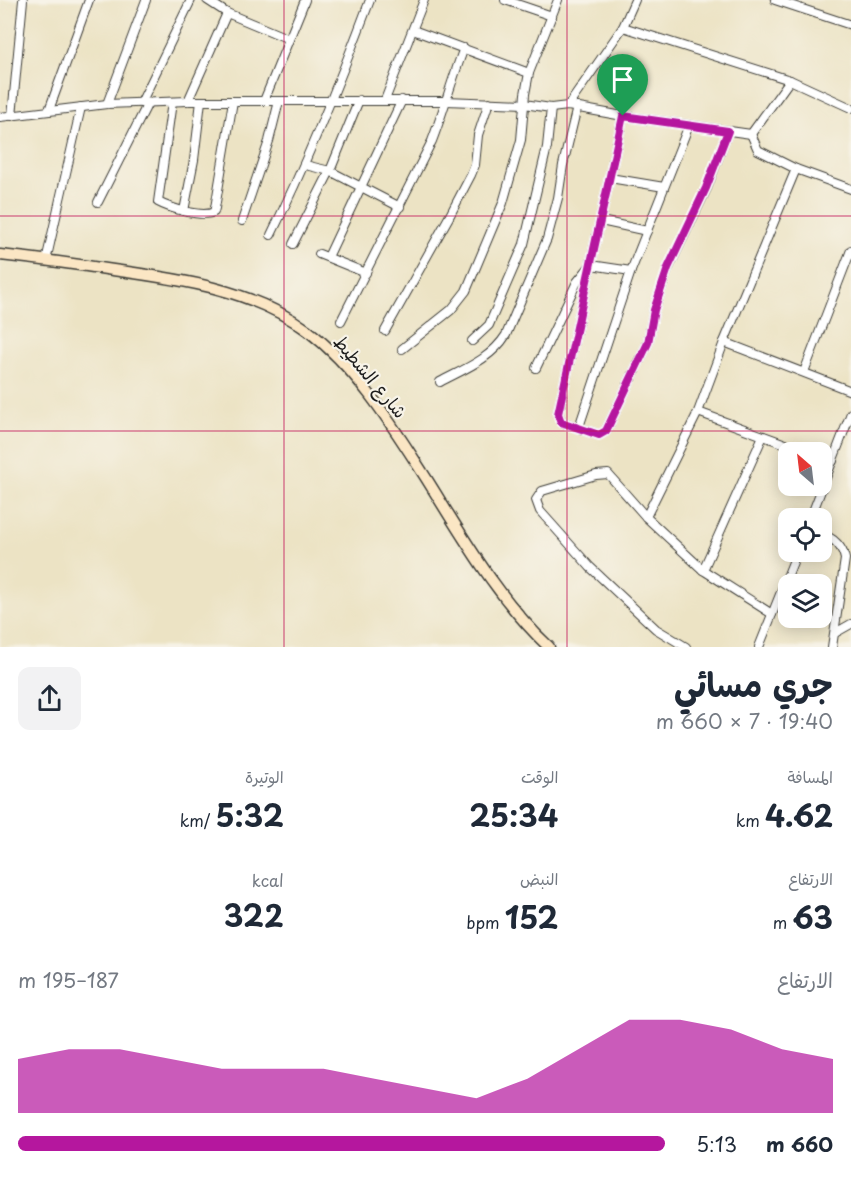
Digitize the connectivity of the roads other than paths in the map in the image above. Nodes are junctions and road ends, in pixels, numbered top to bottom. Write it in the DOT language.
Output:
graph roads {
  1 [pos="23,0"];
  2 [pos="89,0"];
  3 [pos="146,0"];
  4 [pos="191,0"];
  5 [pos="207,0"];
  6 [pos="305,0"];
  7 [pos="370,0"];
  8 [pos="424,0"];
  9 [pos="505,0"];
  10 [pos="558,0"];
  11 [pos="635,0"];
  12 [pos="775,0"];
  13 [pos="227,13"];
  14 [pos="552,16"];
  15 [pos="851,25"];
  16 [pos="623,27"];
  17 [pos="413,30"];
  18 [pos="289,39"];
  19 [pos="464,48"];
  20 [pos="529,73"];
  21 [pos="790,80"];
  22 [pos="359,100"];
  23 [pos="385,100"];
  24 [pos="402,100"];
  25 [pos="188,101"];
  26 [pos="201,101"];
  27 [pos="233,101"];
  28 [pos="264,101"];
  29 [pos="279,101"];
  30 [pos="332,101"];
  31 [pos="446,101"];
  32 [pos="172,102"];
  33 [pos="489,102"];
  34 [pos="144,103"];
  35 [pos="107,104"];
  36 [pos="524,104"];
  37 [pos="568,105"];
  38 [pos="81,107"];
  39 [pos="577,107"];
  40 [pos="551,108"];
  41 [pos="851,108"];
  42 [pos="49,110"];
  43 [pos="12,116"];
  44 [pos="623,116"];
  45 [pos="0,117"];
  46 [pos="689,125"];
  47 [pos="728,131"];
  48 [pos="751,134"];
  49 [pos="305,165"];
  50 [pos="796,170"];
  51 [pos="330,171"];
  52 [pos="610,178"];
  53 [pos="361,186"];
  54 [pos="664,187"];
  55 [pos="851,189"];
  56 [pos="98,202"];
  57 [pos="400,207"];
  58 [pos="183,211"];
  59 [pos="242,220"];
  60 [pos="601,220"];
  61 [pos="646,231"];
  62 [pos="271,234"];
  63 [pos="293,244"];
  64 [pos="851,250"];
  65 [pos="319,254"];
  66 [pos="0,255"];
  67 [pos="328,257"];
  68 [pos="46,261"];
  69 [pos="591,265"];
  70 [pos="630,271"];
  71 [pos="366,273"];
  72 [pos="341,321"];
  73 [pos="385,331"];
  74 [pos="472,341"];
  75 [pos="724,342"];
  76 [pos="402,349"];
  77 [pos="536,368"];
  78 [pos="804,372"];
  79 [pos="440,382"];
  80 [pos="851,391"];
  81 [pos="698,412"];
  82 [pos="851,413"];
  83 [pos="579,427"];
  84 [pos="763,436"];
  85 [pos="780,442"];
  86 [pos="833,461"];
  87 [pos="814,508"];
  88 [pos="646,517"];
  89 [pos="832,539"];
  90 [pos="848,557"];
  91 [pos="793,562"];
  92 [pos="703,570"];
  93 [pos="772,614"];
  94 [pos="851,624"];
  95 [pos="835,633"];
  96 [pos="549,647"];
  97 [pos="686,647"];
  98 [pos="759,647"];
  99 [pos="832,647"];
  1 -- 43 [label="street"];
  2 -- 42 [label="street"];
  3 -- 35 [label="street"];
  4 -- 34 [label="street"];
  5 -- 13 [label="street"];
  6 -- 18 [label="street"];
  7 -- 30 [label="street"];
  8 -- 17 [label="street"];
  9 -- 14 [label="street"];
  10 -- 14 [label="street"];
  11 -- 16 [label="street"];
  12 -- 15 [label="street"];
  13 -- 18 [label="street"];
  13 -- 25 [label="street"];
  14 -- 20 [label="street"];
  16 -- 21 [label="street"];
  16 -- 37 [label="street"];
  17 -- 19 [label="street"];
  17 -- 23 [label="street"];
  18 -- 28 [label="street"];
  19 -- 20 [label="street"];
  19 -- 31 [label="street"];
  20 -- 36 [label="street"];
  21 -- 41 [label="street"];
  21 -- 48 [label="street"];
  22 -- 23 [label="street"];
  22 -- 30 [label="street"];
  22 -- 51 [label="street"];
  23 -- 24 [label="street"];
  24 -- 31 [label="street"];
  24 -- 53 [label="street"];
  25 -- 26 [label="street"];
  25 -- 32 [label="street"];
  26 -- 27 [label="street"];
  26 -- 58 [label="street"];
  27 -- 28 [label="street"];
  27 -- 58 [label="street"];
  28 -- 29 [label="street"];
  29 -- 30 [label="street"];
  29 -- 59 [label="street"];
  30 -- 49 [label="street"];
  31 -- 33 [label="street"];
  31 -- 57 [label="street"];
  32 -- 34 [label="street"];
  32 -- 58 [label="street"];
  33 -- 36 [label="street"];
  33 -- 73 [label="street"];
  34 -- 35 [label="street"];
  34 -- 56 [label="street"];
  35 -- 38 [label="street"];
  36 -- 40 [label="street"];
  36 -- 76 [label="street"];
  37 -- 39 [label="street"];
  37 -- 40 [label="street"];
  38 -- 42 [label="street"];
  38 -- 68 [label="street"];
  39 -- 44 [label="street"];
  39 -- 79 [label="street"];
  40 -- 74 [label="street"];
  42 -- 43 [label="street"];
  43 -- 45 [label="street"];
  44 -- 46 [label="street"];
  44 -- 52 [label="street"];
  46 -- 47 [label="street"];
  46 -- 54 [label="street"];
  47 -- 48 [label="street"];
  47 -- 83 [label="street"];
  48 -- 50 [label="street"];
  49 -- 51 [label="street"];
  49 -- 62 [label="street"];
  50 -- 55 [label="street"];
  50 -- 75 [label="street"];
  51 -- 53 [label="street"];
  51 -- 63 [label="street"];
  52 -- 54 [label="street"];
  52 -- 60 [label="street"];
  53 -- 57 [label="street"];
  53 -- 67 [label="street"];
  54 -- 61 [label="street"];
  57 -- 71 [label="street"];
  60 -- 61 [label="street"];
  60 -- 69 [label="street"];
  61 -- 70 [label="street"];
  64 -- 78 [label="street"];
  65 -- 67 [label="street"];
  66 -- 68 [label="main road, شارع الشطيط"];
  67 -- 71 [label="street"];
  68 -- 96 [label="main road, شارع الشطيط"];
  69 -- 70 [label="street"];
  69 -- 77 [label="street"];
  69 -- 83 [label="street"];
  70 -- 83 [label="street"];
  71 -- 72 [label="street"];
  75 -- 78 [label="street"];
  75 -- 81 [label="street"];
  78 -- 80 [label="street"];
  81 -- 84 [label="street"];
  81 -- 88 [label="street"];
  82 -- 86 [label="street"];
  84 -- 85 [label="street"];
  84 -- 92 [label="street"];
  86 -- 87 [label="street"];
  88 -- 92 [label="street"];
  88 -- 97 [label="street"];
  89 -- 90 [label="street"];
  90 -- 95 [label="street"];
  91 -- 93 [label="street"];
  92 -- 93 [label="street"];
  93 -- 98 [label="street"];
  94 -- 95 [label="street"];
  95 -- 99 [label="street"];
}
